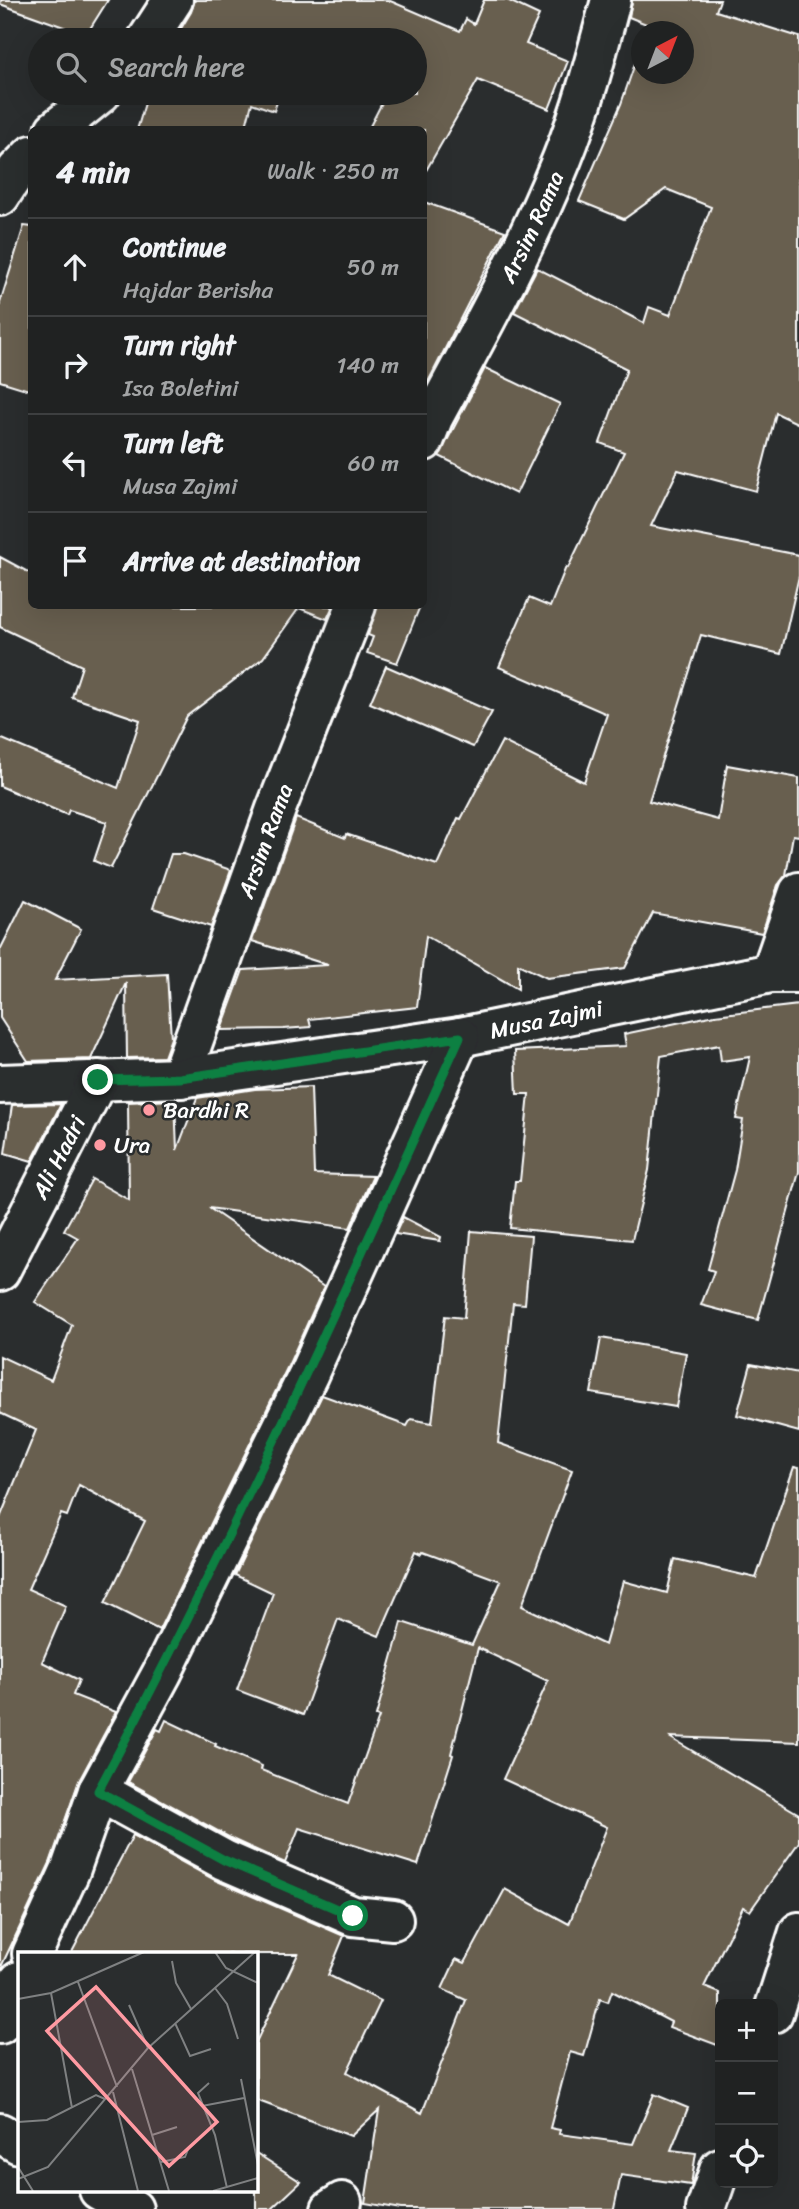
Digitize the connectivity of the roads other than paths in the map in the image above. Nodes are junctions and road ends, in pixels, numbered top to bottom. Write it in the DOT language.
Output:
graph roads {
  1 [pos="173,0"];
  2 [pos="611,0"];
  3 [pos="155,28"];
  4 [pos="87,105"];
  5 [pos="60,126"];
  6 [pos="28,159"];
  7 [pos="0,196"];
  8 [pos="427,433"];
  9 [pos="355,609"];
  10 [pos="799,892"];
  11 [pos="785,973"];
  12 [pos="460,1037"];
  13 [pos="180,1078"];
  14 [pos="98,1080"];
  15 [pos="0,1084"];
  16 [pos="0,1272"];
  17 [pos="98,1791"];
  18 [pos="393,1920"];
  19 [pos="798,1936"];
  20 [pos="33,1952"];
  21 [pos="18,1983"];
  22 [pos="778,1999"];
  23 [pos="0,2024"];
  24 [pos="0,2133"];
  25 [pos="18,2143"];
  26 [pos="715,2183"];
  27 [pos="103,2192"];
  28 [pos="133,2209"];
  29 [pos="706,2209"];
  1 -- 3 [label="street"];
  2 -- 8 [label="street, Arsim Rama"];
  4 -- 5 [label="street"];
  6 -- 7 [label="street"];
  9 -- 13 [label="street, Arsim Rama"];
  10 -- 11 [label="street"];
  11 -- 12 [label="street, Musa Zajmi"];
  12 -- 13 [label="street, Musa Zajmi"];
  12 -- 17 [label="street"];
  13 -- 14 [label="street, Musa Zajmi"];
  14 -- 15 [label="street, Musa Zajmi"];
  14 -- 16 [label="street, Ali Hadri"];
  17 -- 18 [label="street"];
  17 -- 20 [label="street"];
  19 -- 22 [label="street"];
  21 -- 23 [label="street"];
  24 -- 25 [label="street"];
  26 -- 29 [label="street"];
  27 -- 28 [label="street"];
}
